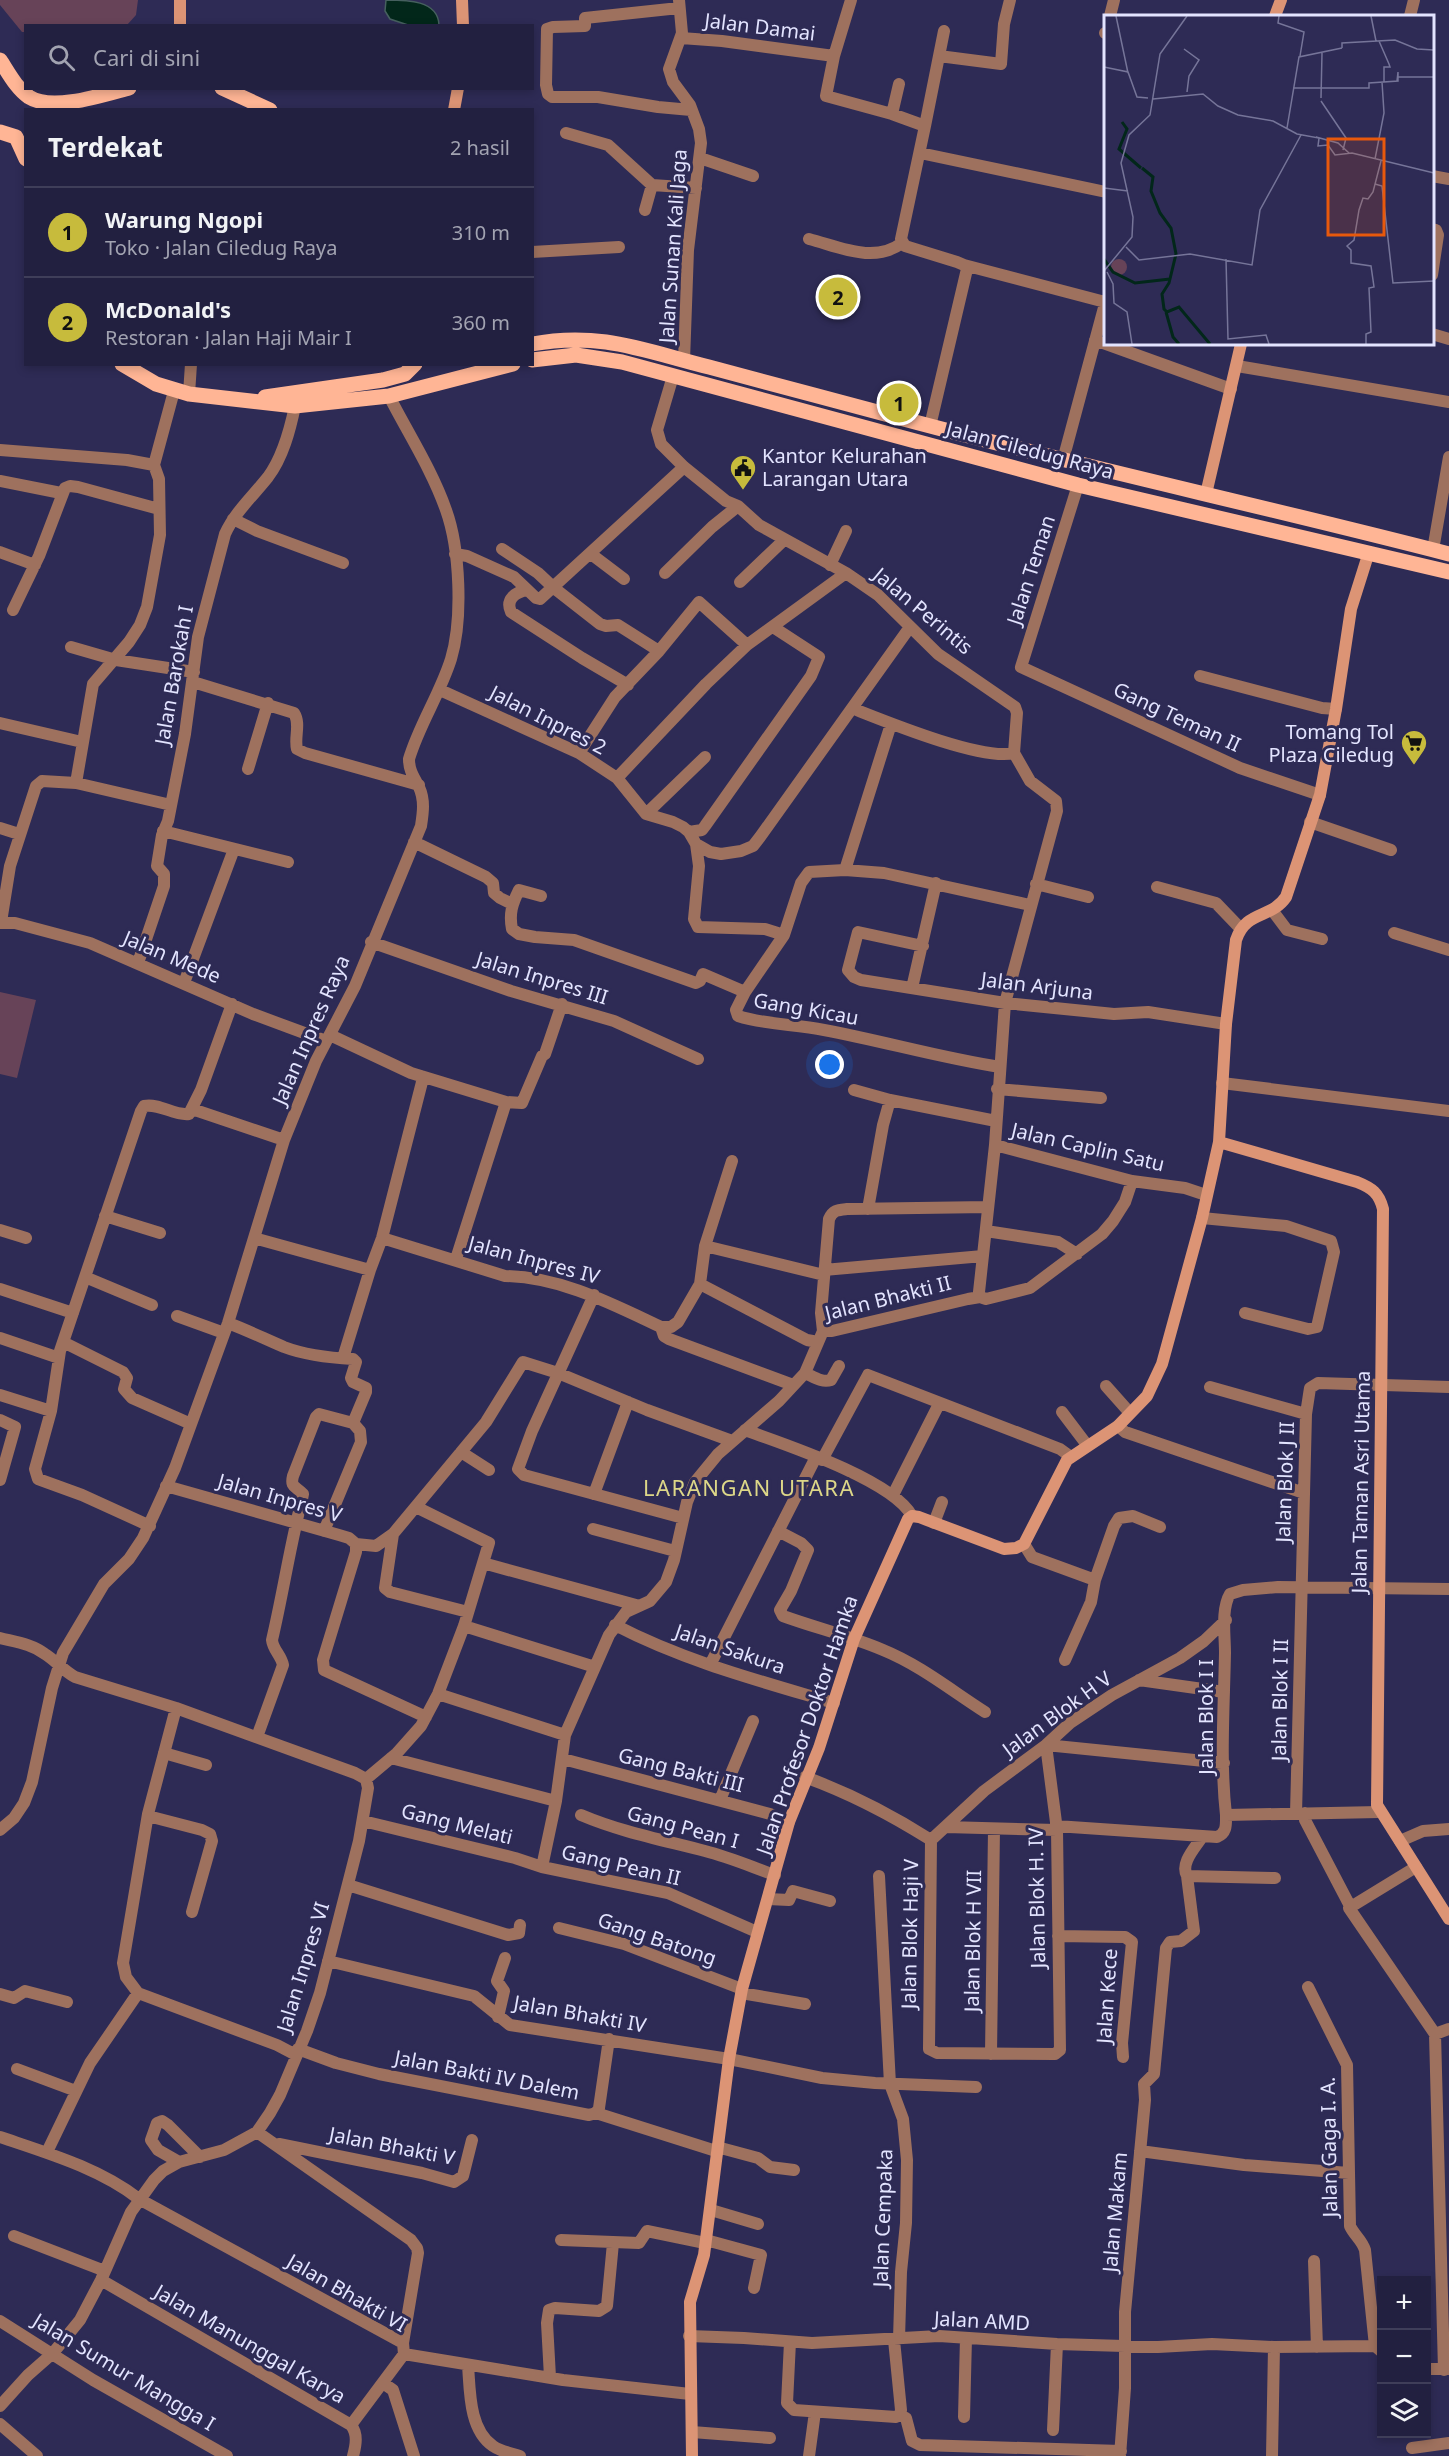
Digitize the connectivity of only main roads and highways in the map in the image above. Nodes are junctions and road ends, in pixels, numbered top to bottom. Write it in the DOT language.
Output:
graph roads {
  1 [pos="0,60"];
  2 [pos="121,90"];
  3 [pos="226,90"];
  4 [pos="86,99"];
  5 [pos="74,108"];
  6 [pos="266,108"];
  7 [pos="0,132"];
  8 [pos="24,154"];
  9 [pos="534,344"];
  10 [pos="534,360"];
  11 [pos="125,366"];
  12 [pos="132,366"];
  13 [pos="413,366"];
  14 [pos="505,366"];
  15 [pos="148,381"];
  16 [pos="770,383"];
  17 [pos="798,392"];
  18 [pos="232,400"];
  19 [pos="766,402"];
  20 [pos="800,410"];
  21 [pos="930,426"];
  22 [pos="924,444"];
  23 [pos="1449,554"];
  24 [pos="1449,572"];
  1 -- 4 [label="main road"];
  2 -- 4 [label="main road"];
  3 -- 6 [label="main road"];
  4 -- 5 [label="main road"];
  7 -- 8 [label="main road"];
  9 -- 16 [label="main road, Jalan Ciledug Raya"];
  10 -- 19 [label="main road, Jalan Ciledug Raya"];
  11 -- 15 [label="main road"];
  12 -- 15 [label="main road"];
  13 -- 18 [label="main road"];
  14 -- 18 [label="main road"];
  15 -- 18 [label="main road"];
  16 -- 17 [label="main road, Jalan Ciledug Raya"];
  16 -- 19 [label="main road"];
  17 -- 20 [label="main road"];
  17 -- 21 [label="main road, Jalan Ciledug Raya"];
  19 -- 20 [label="main road, Jalan Ciledug Raya"];
  20 -- 22 [label="main road, Jalan Ciledug Raya"];
  21 -- 22 [label="main road"];
  21 -- 23 [label="main road, Jalan Ciledug Raya"];
  22 -- 24 [label="main road, Jalan Ciledug Raya"];
}
